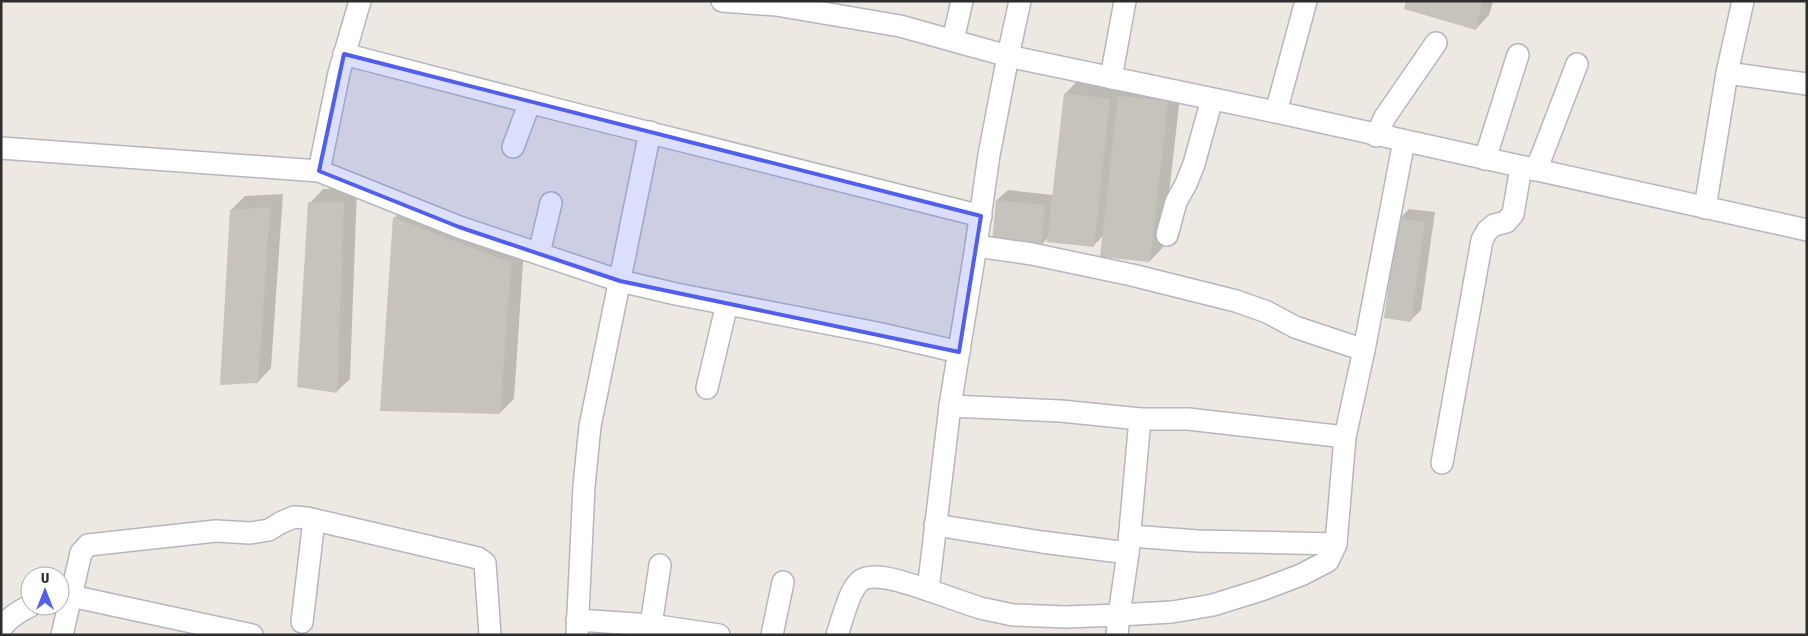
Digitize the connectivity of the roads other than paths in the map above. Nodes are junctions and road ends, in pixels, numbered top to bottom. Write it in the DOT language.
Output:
graph roads {
  1 [pos="360,1"];
  2 [pos="722,1"];
  3 [pos="962,1"];
  4 [pos="1020,1"];
  5 [pos="1125,1"];
  6 [pos="1306,1"];
  7 [pos="1742,1"];
  8 [pos="954,40"];
  9 [pos="1436,43"];
  10 [pos="344,54"];
  11 [pos="1518,55"];
  12 [pos="1008,56"];
  13 [pos="1577,64"];
  14 [pos="1727,73"];
  15 [pos="1111,78"];
  16 [pos="1807,84"];
  17 [pos="1212,99"];
  18 [pos="530,102"];
  19 [pos="1276,112"];
  20 [pos="650,132"];
  21 [pos="1376,136"];
  22 [pos="1404,141"];
  23 [pos="513,147"];
  24 [pos="1,148"];
  25 [pos="1485,159"];
  26 [pos="1528,168"];
  27 [pos="319,171"];
  28 [pos="551,203"];
  29 [pos="1705,208"];
  30 [pos="981,216"];
  31 [pos="1807,230"];
  32 [pos="1167,235"];
  33 [pos="976,246"];
  34 [pos="539,253"];
  35 [pos="620,281"];
  36 [pos="727,304"];
  37 [pos="1364,350"];
  38 [pos="959,352"];
  39 [pos="707,388"];
  40 [pos="950,406"];
  41 [pos="1140,419"];
  42 [pos="1346,437"];
  43 [pos="1442,463"];
  44 [pos="314,520"];
  45 [pos="934,526"];
  46 [pos="1129,544"];
  47 [pos="1336,544"];
  48 [pos="660,565"];
  49 [pos="783,582"];
  50 [pos="70,585"];
  51 [pos="928,590"];
  52 [pos="70,598"];
  53 [pos="20,612"];
  54 [pos="64,616"];
  55 [pos="302,622"];
  56 [pos="651,625"];
  57 [pos="1118,626"];
  58 [pos="577,627"];
  59 [pos="1,629"];
  60 [pos="709,634"];
  61 [pos="62,635"];
  62 [pos="252,635"];
  63 [pos="490,635"];
  64 [pos="772,635"];
  65 [pos="837,635"];
  1 -- 10 [label="street"];
  2 -- 8 [label="street"];
  3 -- 8 [label="street"];
  4 -- 12 [label="street"];
  5 -- 15 [label="street"];
  6 -- 19 [label="street"];
  7 -- 14 [label="street"];
  8 -- 12 [label="street"];
  9 -- 21 [label="street"];
  10 -- 18 [label="street"];
  10 -- 27 [label="street"];
  11 -- 25 [label="street"];
  12 -- 15 [label="street"];
  12 -- 30 [label="street"];
  13 -- 26 [label="street"];
  14 -- 16 [label="street"];
  14 -- 29 [label="street"];
  15 -- 17 [label="street"];
  17 -- 19 [label="street"];
  17 -- 32 [label="street"];
  18 -- 20 [label="street"];
  18 -- 23 [label="street"];
  19 -- 21 [label="street"];
  20 -- 30 [label="street"];
  20 -- 35 [label="street"];
  21 -- 22 [label="street"];
  22 -- 25 [label="street"];
  22 -- 37 [label="street"];
  24 -- 27 [label="street"];
  25 -- 26 [label="street"];
  26 -- 29 [label="street"];
  26 -- 43 [label="street"];
  27 -- 34 [label="street"];
  28 -- 34 [label="street"];
  29 -- 31 [label="street"];
  30 -- 33 [label="street"];
  33 -- 37 [label="street"];
  33 -- 38 [label="street"];
  34 -- 35 [label="street"];
  35 -- 36 [label="street"];
  35 -- 58 [label="street"];
  36 -- 38 [label="street"];
  36 -- 39 [label="street"];
  37 -- 42 [label="street"];
  38 -- 40 [label="street"];
  40 -- 41 [label="street"];
  40 -- 45 [label="street"];
  41 -- 42 [label="street"];
  41 -- 46 [label="street"];
  42 -- 47 [label="street"];
  44 -- 50 [label="street"];
  44 -- 55 [label="street"];
  44 -- 63 [label="street"];
  45 -- 46 [label="street"];
  45 -- 51 [label="street"];
  46 -- 47 [label="street"];
  46 -- 57 [label="street"];
  47 -- 57 [label="street"];
  48 -- 56 [label="street"];
  49 -- 64 [label="street"];
  51 -- 57 [label="street"];
  51 -- 65 [label="street"];
  52 -- 62 [label="street"];
  53 -- 59 [label="street"];
  54 -- 61 [label="street"];
  56 -- 58 [label="street"];
  56 -- 60 [label="street"];
}
